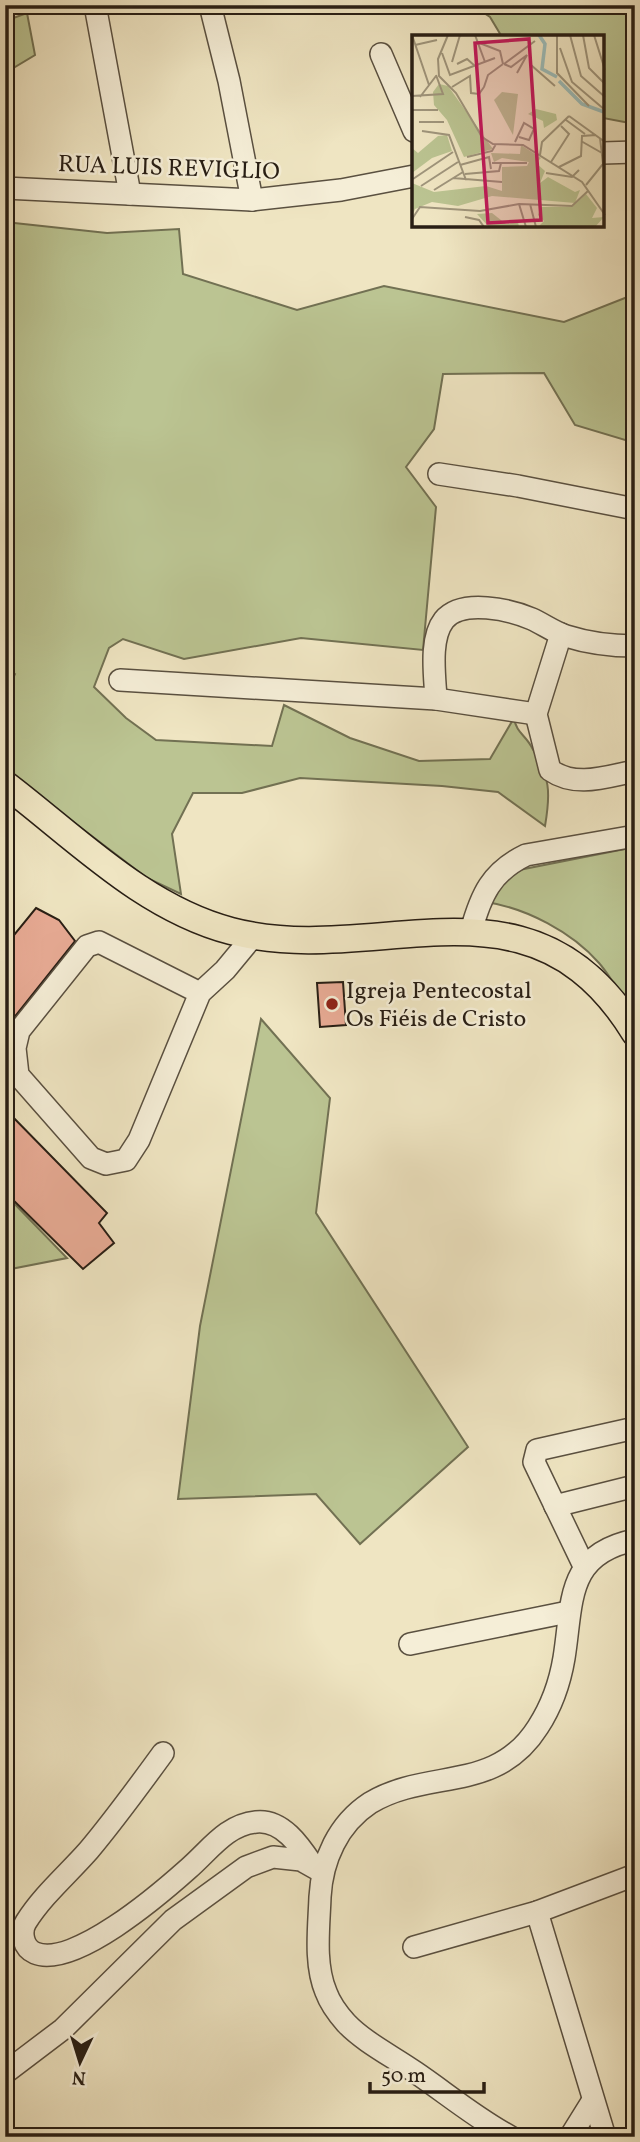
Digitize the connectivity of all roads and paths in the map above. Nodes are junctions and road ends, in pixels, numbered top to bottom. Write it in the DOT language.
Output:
graph roads {
  1 [pos="95,5"];
  2 [pos="210,5"];
  3 [pos="381,54"];
  4 [pos="412,126"];
  5 [pos="635,152"];
  6 [pos="605,153"];
  7 [pos="412,176"];
  8 [pos="5,188"];
  9 [pos="130,194"];
  10 [pos="252,200"];
  11 [pos="439,474"];
  12 [pos="635,509"];
  13 [pos="561,634"];
  14 [pos="635,646"];
  15 [pos="120,680"];
  16 [pos="436,699"];
  17 [pos="536,714"];
  18 [pos="635,771"];
  19 [pos="5,784"];
  20 [pos="635,836"];
  21 [pos="471,931"];
  22 [pos="254,935"];
  23 [pos="200,993"];
  24 [pos="635,1033"];
  25 [pos="635,1428"];
  26 [pos="635,1486"];
  27 [pos="555,1506"];
  28 [pos="635,1540"];
  29 [pos="584,1566"];
  30 [pos="568,1612"];
  31 [pos="410,1644"];
  32 [pos="163,1753"];
  33 [pos="317,1868"];
  34 [pos="635,1875"];
  35 [pos="537,1912"];
  36 [pos="414,1947"];
  37 [pos="10,2066"];
  38 [pos="593,2100"];
  39 [pos="511,2137"];
  40 [pos="570,2137"];
  41 [pos="605,2137"];
  1 -- 9 [label="street"];
  2 -- 10 [label="street"];
  3 -- 4 [label="street"];
  5 -- 6 [label="street"];
  7 -- 10 [label="street, RUA LUIS REVIGLIO"];
  8 -- 9 [label="street, RUA LUIS REVIGLIO"];
  9 -- 10 [label="street, RUA LUIS REVIGLIO"];
  11 -- 12 [label="street"];
  13 -- 14 [label="street"];
  13 -- 16 [label="street"];
  13 -- 17 [label="street"];
  15 -- 16 [label="street"];
  16 -- 17 [label="street"];
  17 -- 18 [label="street"];
  19 -- 22 [label="main road"];
  20 -- 21 [label="street"];
  21 -- 22 [label="main road"];
  21 -- 24 [label="main road"];
  22 -- 23 [label="street"];
  23 -- 23 [label="street"];
  25 -- 27 [label="street"];
  26 -- 27 [label="street"];
  27 -- 29 [label="street"];
  28 -- 29 [label="street"];
  29 -- 30 [label="street"];
  30 -- 31 [label="street"];
  30 -- 33 [label="street"];
  32 -- 33 [label="street"];
  33 -- 37 [label="street"];
  33 -- 39 [label="street"];
  34 -- 35 [label="street"];
  35 -- 36 [label="street"];
  35 -- 38 [label="street"];
  38 -- 40 [label="street"];
  38 -- 41 [label="street"];
}
